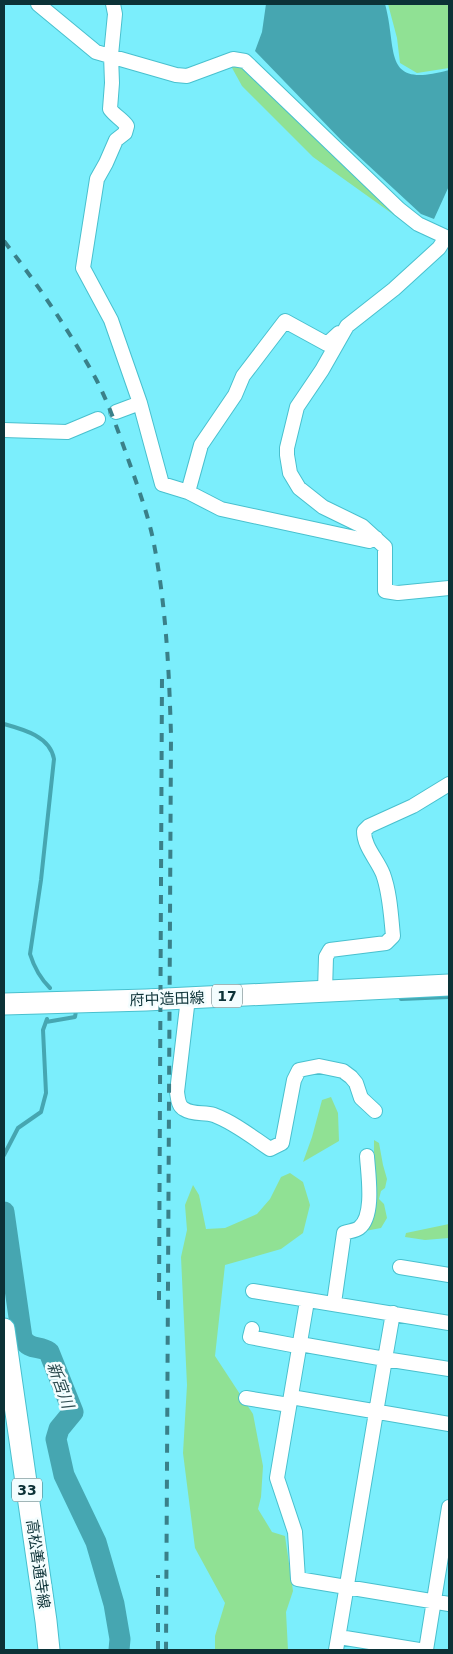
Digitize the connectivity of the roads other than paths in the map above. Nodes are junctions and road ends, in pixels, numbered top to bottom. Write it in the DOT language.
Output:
graph roads {
  1 [pos="38,4"];
  2 [pos="113,4"];
  3 [pos="111,56"];
  4 [pos="448,237"];
  5 [pos="346,326"];
  6 [pos="140,403"];
  7 [pos="116,412"];
  8 [pos="98,419"];
  9 [pos="4,430"];
  10 [pos="188,492"];
  11 [pos="376,538"];
  12 [pos="449,588"];
  13 [pos="449,784"];
  14 [pos="449,985"];
  15 [pos="325,991"];
  16 [pos="188,998"];
  17 [pos="4,1004"];
  18 [pos="374,1111"];
  19 [pos="367,1156"];
  20 [pos="400,1267"];
  21 [pos="449,1275"];
  22 [pos="253,1291"];
  23 [pos="307,1301"];
  24 [pos="334,1304"];
  25 [pos="393,1313"];
  26 [pos="449,1322"];
  27 [pos="252,1329"];
  28 [pos="4,1330"];
  29 [pos="300,1344"];
  30 [pos="385,1359"];
  31 [pos="449,1370"];
  32 [pos="246,1398"];
  33 [pos="290,1401"];
  34 [pos="376,1412"];
  35 [pos="449,1424"];
  36 [pos="449,1507"];
  37 [pos="347,1588"];
  38 [pos="434,1602"];
  39 [pos="449,1604"];
  40 [pos="338,1644"];
  41 [pos="48,1650"];
  42 [pos="419,1650"];
  43 [pos="426,1650"];
  1 -- 3 [label="street"];
  2 -- 3 [label="street"];
  3 -- 4 [label="street"];
  3 -- 6 [label="street"];
  4 -- 5 [label="street"];
  5 -- 10 [label="street"];
  5 -- 11 [label="street"];
  6 -- 7 [label="street"];
  6 -- 10 [label="street"];
  8 -- 9 [label="street"];
  10 -- 11 [label="street"];
  11 -- 12 [label="street"];
  13 -- 15 [label="street"];
  14 -- 15 [label="main road, 府中造田線 / 17"];
  15 -- 16 [label="main road, 府中造田線 / 17"];
  16 -- 17 [label="main road, 府中造田線 / 17"];
  16 -- 18 [label="street"];
  19 -- 24 [label="street"];
  20 -- 21 [label="street"];
  22 -- 23 [label="street"];
  23 -- 24 [label="street"];
  23 -- 29 [label="street"];
  24 -- 25 [label="street"];
  25 -- 26 [label="street"];
  25 -- 30 [label="street"];
  27 -- 29 [label="street"];
  28 -- 41 [label="main road, 高松善通寺線 / 33"];
  29 -- 30 [label="street"];
  29 -- 33 [label="street"];
  30 -- 31 [label="street"];
  30 -- 34 [label="street"];
  32 -- 33 [label="street"];
  33 -- 34 [label="street"];
  33 -- 37 [label="street"];
  34 -- 35 [label="street"];
  34 -- 37 [label="street"];
  36 -- 38 [label="street"];
  37 -- 38 [label="street"];
  37 -- 40 [label="street"];
  38 -- 39 [label="street"];
  38 -- 43 [label="street"];
  40 -- 42 [label="street"];
}
